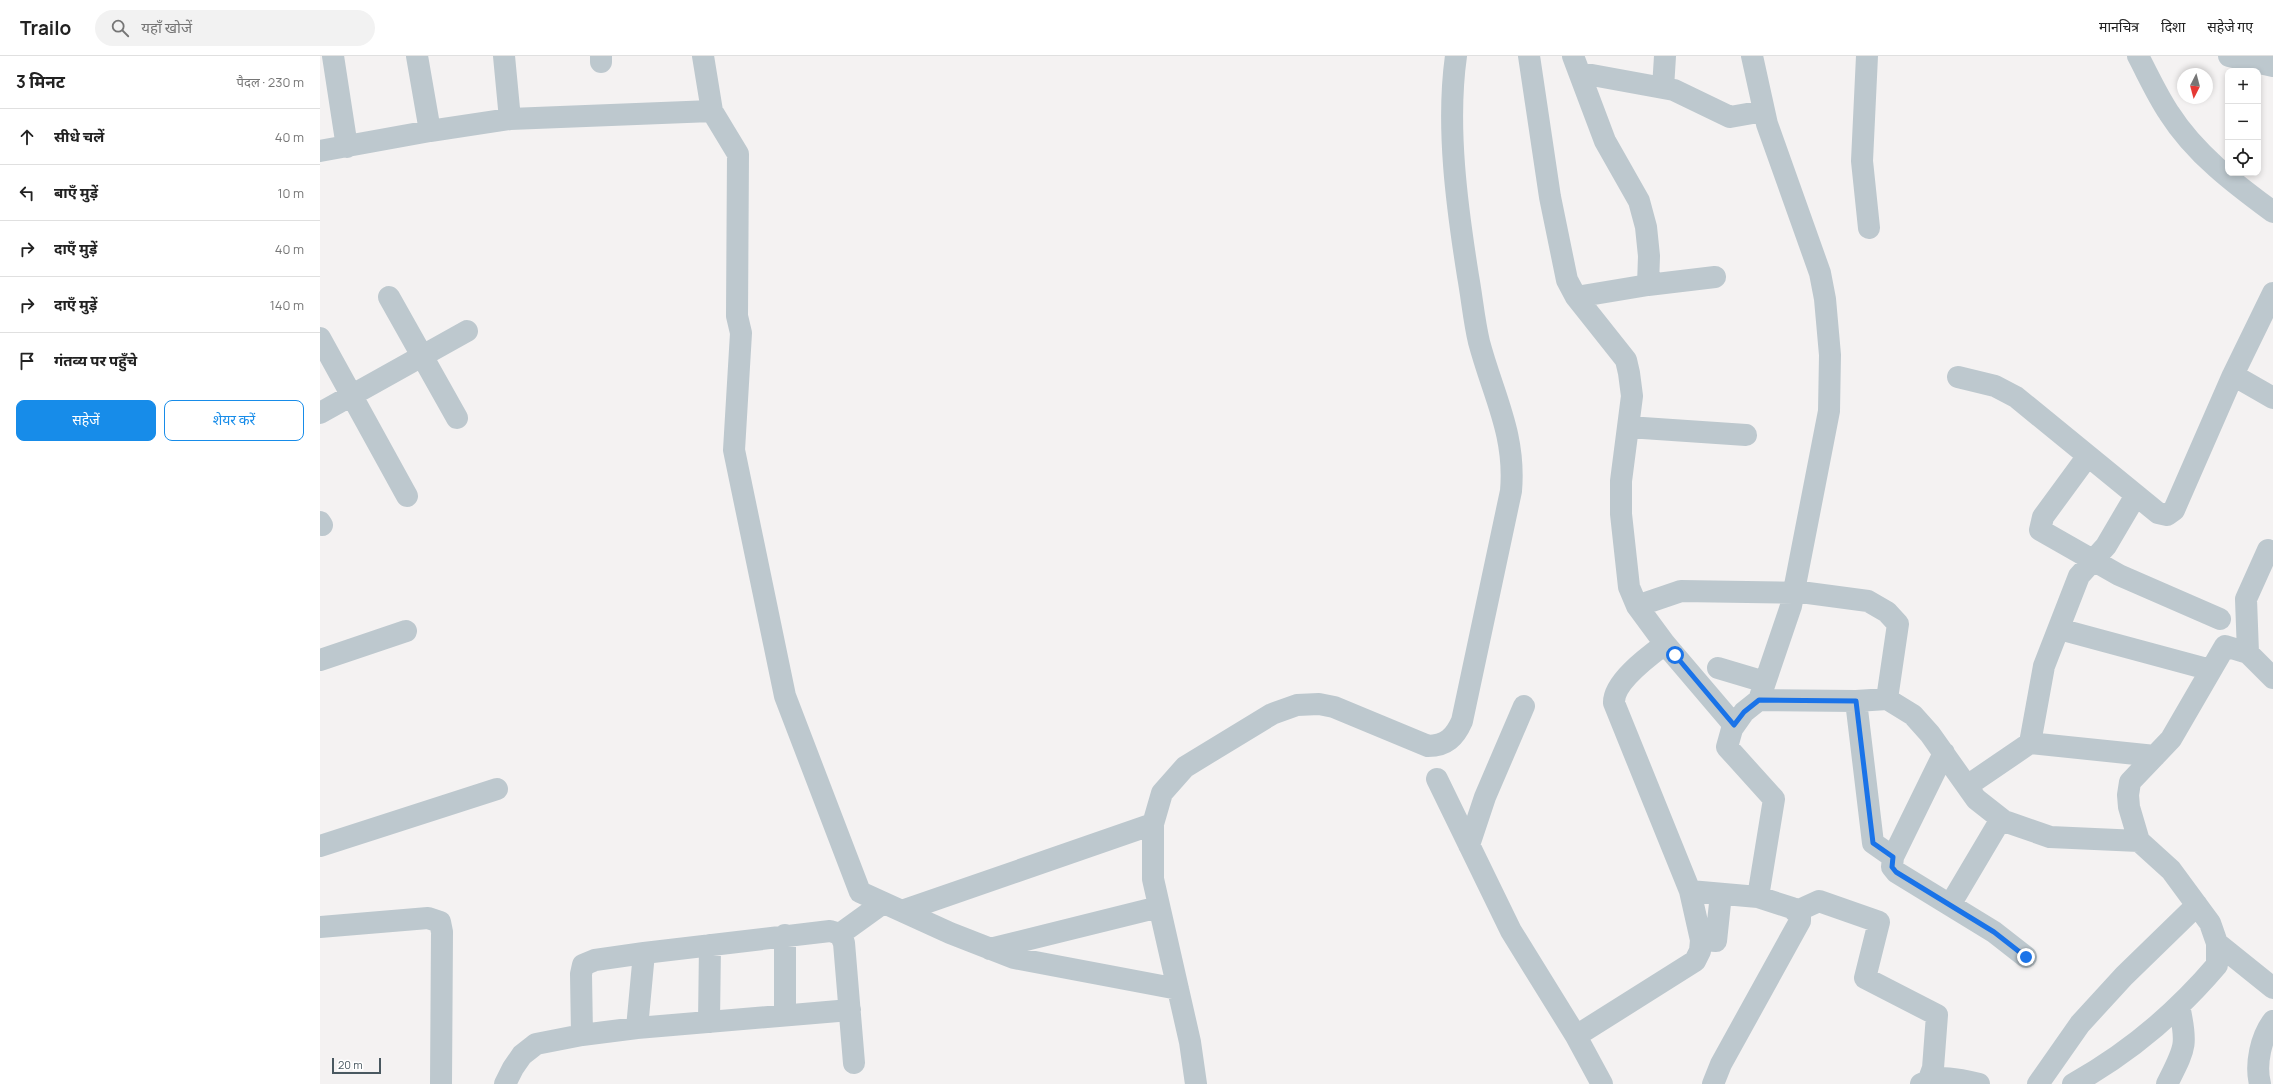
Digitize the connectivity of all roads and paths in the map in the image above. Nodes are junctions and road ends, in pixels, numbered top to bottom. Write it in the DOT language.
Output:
graph roads {
  1 [pos="333,56"];
  2 [pos="417,56"];
  3 [pos="504,56"];
  4 [pos="703,56"];
  5 [pos="1456,56"];
  6 [pos="1529,56"];
  7 [pos="1665,56"];
  8 [pos="1752,56"];
  9 [pos="1867,56"];
  10 [pos="2138,56"];
  11 [pos="2229,56"];
  12 [pos="1577,65"];
  13 [pos="2273,66"];
  14 [pos="1663,88"];
  15 [pos="712,111"];
  16 [pos="1764,111"];
  17 [pos="510,119"];
  18 [pos="430,131"];
  19 [pos="347,147"];
  20 [pos="320,151"];
  21 [pos="2273,212"];
  22 [pos="1869,228"];
  23 [pos="1715,277"];
  24 [pos="1648,285"];
  25 [pos="389,297"];
  26 [pos="1576,297"];
  27 [pos="2272,299"];
  28 [pos="467,332"];
  29 [pos="320,338"];
  30 [pos="422,356"];
  31 [pos="2233,375"];
  32 [pos="1958,376"];
  33 [pos="351,396"];
  34 [pos="2273,398"];
  35 [pos="320,413"];
  36 [pos="457,418"];
  37 [pos="1628,427"];
  38 [pos="1746,435"];
  39 [pos="2087,457"];
  40 [pos="2136,495"];
  41 [pos="407,496"];
  42 [pos="2268,550"];
  43 [pos="2093,561"];
  44 [pos="1793,593"];
  45 [pos="1637,606"];
  46 [pos="2220,619"];
  47 [pos="2059,629"];
  48 [pos="406,631"];
  49 [pos="1665,644"];
  50 [pos="2248,653"];
  51 [pos="320,660"];
  52 [pos="1718,668"];
  53 [pos="2211,670"];
  54 [pos="2272,675"];
  55 [pos="1762,691"];
  56 [pos="1887,700"];
  57 [pos="1856,701"];
  58 [pos="1524,706"];
  59 [pos="1734,725"];
  60 [pos="2030,743"];
  61 [pos="1944,753"];
  62 [pos="2155,756"];
  63 [pos="1437,779"];
  64 [pos="1967,786"];
  65 [pos="497,789"];
  66 [pos="2001,819"];
  67 [pos="1153,824"];
  68 [pos="2139,841"];
  69 [pos="1469,845"];
  70 [pos="320,846"];
  71 [pos="1893,857"];
  72 [pos="1690,891"];
  73 [pos="1721,894"];
  74 [pos="1758,897"];
  75 [pos="1950,905"];
  76 [pos="2197,905"];
  77 [pos="893,907"];
  78 [pos="1159,908"];
  79 [pos="1797,911"];
  80 [pos="320,927"];
  81 [pos="840,934"];
  82 [pos="785,935"];
  83 [pos="1701,940"];
  84 [pos="2217,943"];
  85 [pos="710,944"];
  86 [pos="990,949"];
  87 [pos="644,953"];
  88 [pos="2026,957"];
  89 [pos="1178,988"];
  90 [pos="2273,988"];
  91 [pos="2179,1006"];
  92 [pos="850,1010"];
  93 [pos="785,1014"];
  94 [pos="2273,1021"];
  95 [pos="709,1022"];
  96 [pos="637,1028"];
  97 [pos="582,1035"];
  98 [pos="1576,1036"];
  99 [pos="854,1063"];
  100 [pos="1925,1082"];
  101 [pos="2042,1083"];
  102 [pos="441,1084"];
  103 [pos="505,1084"];
  104 [pos="1196,1084"];
  105 [pos="1602,1084"];
  106 [pos="1713,1084"];
  107 [pos="1979,1084"];
  108 [pos="2073,1084"];
  109 [pos="2167,1084"];
  110 [pos="2260,1084"];
  1 -- 19 [label="street"];
  2 -- 18 [label="street"];
  3 -- 17 [label="street"];
  4 -- 15 [label="street"];
  5 -- 67 [label="street"];
  6 -- 26 [label="street"];
  7 -- 14 [label="street"];
  8 -- 16 [label="street"];
  9 -- 22 [label="street"];
  10 -- 21 [label="street"];
  11 -- 13 [label="street"];
  12 -- 14 [label="street"];
  12 -- 24 [label="street"];
  14 -- 16 [label="street"];
  15 -- 17 [label="street"];
  15 -- 77 [label="street"];
  16 -- 44 [label="street"];
  17 -- 18 [label="street"];
  18 -- 19 [label="street"];
  19 -- 20 [label="street"];
  23 -- 24 [label="street"];
  24 -- 26 [label="street"];
  25 -- 30 [label="street"];
  26 -- 37 [label="street"];
  27 -- 31 [label="street"];
  28 -- 30 [label="street"];
  29 -- 33 [label="street"];
  30 -- 33 [label="street"];
  30 -- 36 [label="street"];
  31 -- 34 [label="street"];
  31 -- 40 [label="street"];
  32 -- 39 [label="street"];
  33 -- 35 [label="street"];
  33 -- 41 [label="street"];
  37 -- 38 [label="street"];
  37 -- 45 [label="street"];
  39 -- 40 [label="street"];
  39 -- 43 [label="street"];
  40 -- 43 [label="street"];
  42 -- 50 [label="street"];
  43 -- 46 [label="street"];
  43 -- 47 [label="street"];
  44 -- 45 [label="street"];
  44 -- 55 [label="street"];
  44 -- 56 [label="street"];
  45 -- 49 [label="street"];
  47 -- 53 [label="street"];
  47 -- 60 [label="street"];
  48 -- 51 [label="street"];
  49 -- 59 [label="street"];
  49 -- 72 [label="street"];
  50 -- 53 [label="street"];
  50 -- 54 [label="street"];
  52 -- 55 [label="street"];
  53 -- 62 [label="street"];
  55 -- 57 [label="street"];
  55 -- 59 [label="street"];
  56 -- 57 [label="street"];
  56 -- 61 [label="street"];
  57 -- 71 [label="street"];
  58 -- 69 [label="street"];
  59 -- 74 [label="street"];
  60 -- 62 [label="street"];
  60 -- 64 [label="street"];
  61 -- 64 [label="street"];
  61 -- 71 [label="street"];
  62 -- 68 [label="street"];
  63 -- 69 [label="street"];
  64 -- 66 [label="street"];
  65 -- 70 [label="street"];
  66 -- 68 [label="street"];
  66 -- 75 [label="street"];
  67 -- 77 [label="street"];
  67 -- 78 [label="street"];
  68 -- 76 [label="street"];
  69 -- 98 [label="street"];
  71 -- 75 [label="street"];
  72 -- 73 [label="street"];
  72 -- 83 [label="street"];
  73 -- 74 [label="street"];
  73 -- 83 [label="street"];
  74 -- 79 [label="street"];
  75 -- 88 [label="street"];
  76 -- 84 [label="street"];
  76 -- 101 [label="street"];
  77 -- 81 [label="street"];
  77 -- 86 [label="street"];
  78 -- 86 [label="street"];
  78 -- 89 [label="street"];
  79 -- 100 [label="street"];
  79 -- 106 [label="street"];
  80 -- 102 [label="street"];
  81 -- 82 [label="street"];
  81 -- 92 [label="street"];
  82 -- 85 [label="street"];
  82 -- 93 [label="street"];
  83 -- 98 [label="street"];
  84 -- 90 [label="street"];
  84 -- 91 [label="street"];
  85 -- 87 [label="street"];
  85 -- 95 [label="street"];
  86 -- 89 [label="street"];
  87 -- 96 [label="street"];
  87 -- 97 [label="street"];
  89 -- 104 [label="street"];
  91 -- 108 [label="street"];
  91 -- 109 [label="street"];
  92 -- 93 [label="street"];
  92 -- 99 [label="street"];
  93 -- 95 [label="street"];
  94 -- 110 [label="street"];
  95 -- 96 [label="street"];
  96 -- 97 [label="street"];
  97 -- 103 [label="street"];
  98 -- 105 [label="street"];
  100 -- 107 [label="street"];
}
